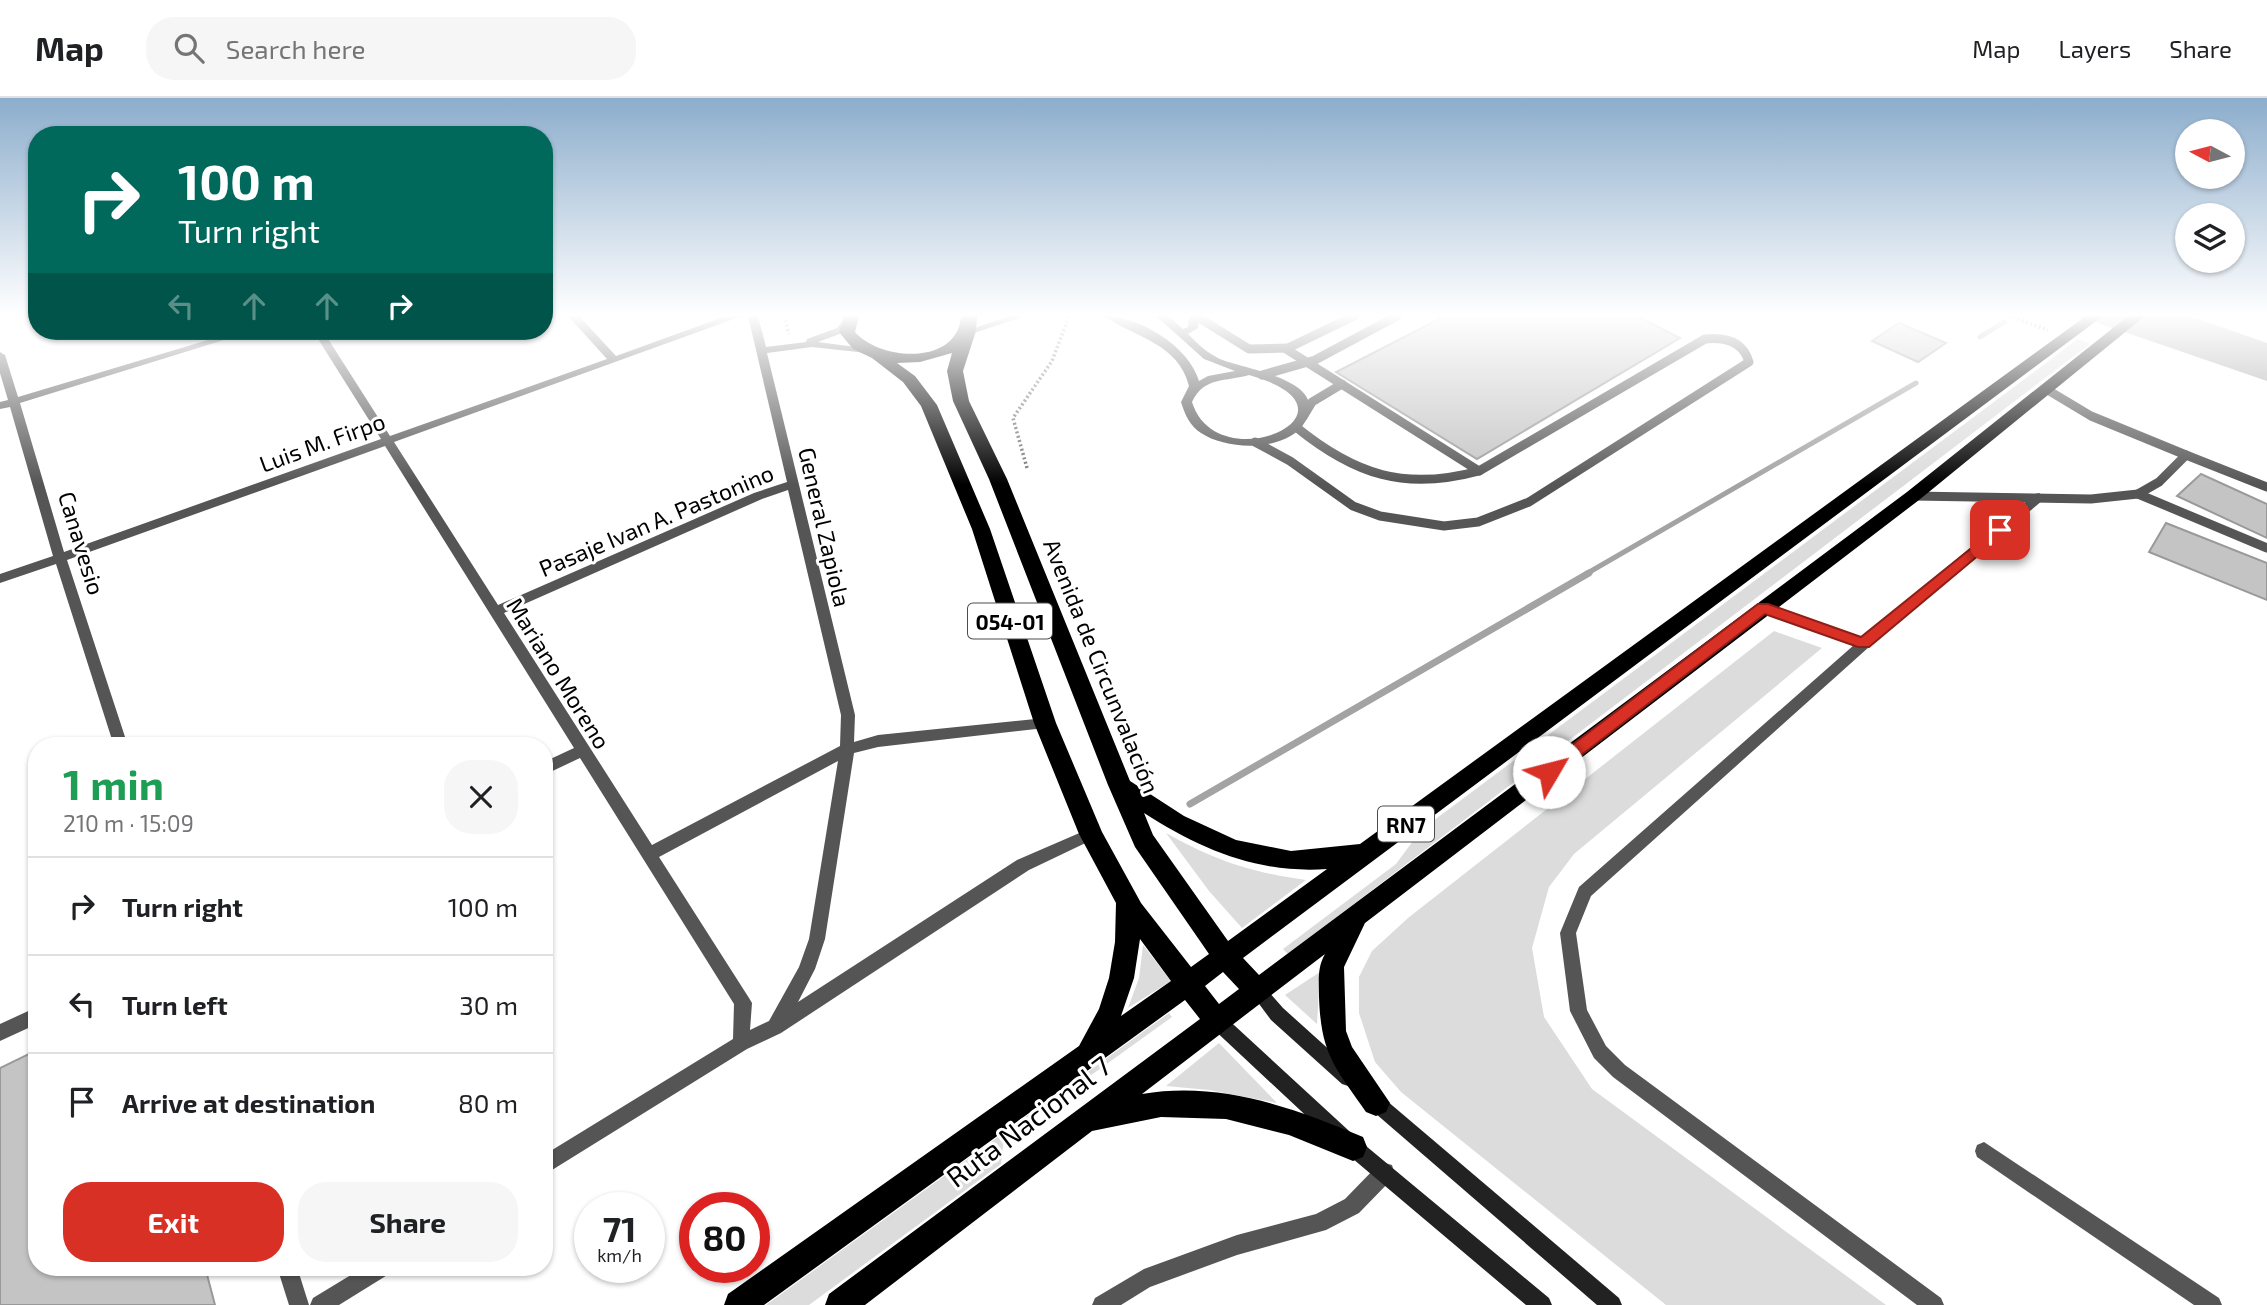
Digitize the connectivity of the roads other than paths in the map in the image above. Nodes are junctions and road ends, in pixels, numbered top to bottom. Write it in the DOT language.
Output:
graph roads {
  1 [pos="5,372"];
  2 [pos="111,372"];
  3 [pos="345,372"];
  4 [pos="579,372"];
  5 [pos="766,372"];
  6 [pos="899,372"];
  7 [pos="955,372"];
  8 [pos="1191,372"];
  9 [pos="1277,372"];
  10 [pos="1324,372"];
  11 [pos="1648,372"];
  12 [pos="1733,372"];
  13 [pos="2022,372"];
  14 [pos="2067,372"];
  15 [pos="1245,373"];
  16 [pos="1262,375"];
  17 [pos="1342,384"];
  18 [pos="1195,387"];
  19 [pos="2046,389"];
  20 [pos="13,402"];
  21 [pos="0,407"];
  22 [pos="1299,422"];
  23 [pos="388,440"];
  24 [pos="1255,442"];
  25 [pos="2186,455"];
  26 [pos="1479,471"];
  27 [pos="793,484"];
  28 [pos="2267,487"];
  29 [pos="2138,494"];
  30 [pos="1913,495"];
  31 [pos="2039,497"];
  32 [pos="2267,548"];
  33 [pos="61,558"];
  34 [pos="0,579"];
  35 [pos="1763,608"];
  36 [pos="497,611"];
  37 [pos="1864,644"];
  38 [pos="1045,723"];
  39 [pos="118,737"];
  40 [pos="847,749"];
  41 [pos="582,751"];
  42 [pos="553,765"];
  43 [pos="1119,785"];
  44 [pos="1091,834"];
  45 [pos="1367,853"];
  46 [pos="648,855"];
  47 [pos="1127,898"];
  48 [pos="1356,919"];
  49 [pos="1225,957"];
  50 [pos="1185,983"];
  51 [pos="1256,989"];
  52 [pos="28,1019"];
  53 [pos="1216,1020"];
  54 [pos="775,1027"];
  55 [pos="0,1033"];
  56 [pos="741,1043"];
  57 [pos="1086,1055"];
  58 [pos="1376,1103"];
  59 [pos="1076,1126"];
  60 [pos="1353,1147"];
  61 [pos="1984,1151"];
  62 [pos="553,1160"];
  63 [pos="1385,1172"];
  64 [pos="290,1276"];
  65 [pos="367,1276"];
  66 [pos="299,1305"];
  67 [pos="320,1305"];
  68 [pos="739,1305"];
  69 [pos="840,1305"];
  70 [pos="1102,1305"];
  71 [pos="1542,1305"];
  72 [pos="1612,1305"];
  73 [pos="1934,1305"];
  74 [pos="2212,1305"];
  1 -- 20 [label="street, Canavesio"];
  2 -- 20 [label="street"];
  3 -- 23 [label="street, Mariano Moreno"];
  4 -- 23 [label="street, Luis M. Firpo"];
  5 -- 27 [label="street, General Zapiola"];
  6 -- 38 [label="highway, 054-01"];
  7 -- 43 [label="highway, Avenida de Circunvalación / 054-01"];
  8 -- 18 [label="street"];
  9 -- 16 [label="lane"];
  10 -- 17 [label="lane"];
  11 -- 26 [label="lane"];
  12 -- 24 [label="lane"];
  13 -- 45 [label="highway, RN7"];
  14 -- 19 [label="highway, RN7"];
  15 -- 16 [label="street"];
  15 -- 18 [label="street"];
  16 -- 22 [label="street"];
  17 -- 22 [label="lane"];
  17 -- 26 [label="lane"];
  18 -- 24 [label="street"];
  19 -- 25 [label="lane"];
  19 -- 30 [label="highway, RN7"];
  20 -- 21 [label="street"];
  20 -- 33 [label="street, Canavesio"];
  22 -- 24 [label="street"];
  22 -- 26 [label="lane"];
  23 -- 33 [label="street, Luis M. Firpo"];
  23 -- 36 [label="street, Mariano Moreno"];
  25 -- 28 [label="lane"];
  25 -- 29 [label="lane"];
  27 -- 36 [label="street, Pasaje Ivan A. Pastonino"];
  27 -- 40 [label="street, General Zapiola"];
  29 -- 31 [label="lane"];
  29 -- 32 [label="lane"];
  30 -- 31 [label="lane"];
  30 -- 35 [label="highway, RN7"];
  31 -- 37 [label="street"];
  33 -- 34 [label="street, Luis M. Firpo"];
  33 -- 39 [label="street, Canavesio"];
  35 -- 37 [label="street"];
  35 -- 48 [label="highway, RN7"];
  36 -- 41 [label="street, Mariano Moreno"];
  37 -- 73 [label="street"];
  38 -- 40 [label="street"];
  38 -- 44 [label="highway, 054-01"];
  40 -- 46 [label="street"];
  40 -- 54 [label="street, General Zapiola"];
  41 -- 42 [label="street"];
  41 -- 46 [label="street, Mariano Moreno"];
  43 -- 45 [label="highway"];
  43 -- 49 [label="highway, Avenida de Circunvalación / 054-01"];
  44 -- 47 [label="highway, 054-01"];
  44 -- 54 [label="street"];
  45 -- 49 [label="highway, RN7"];
  46 -- 56 [label="street, Mariano Moreno"];
  47 -- 50 [label="highway, 054-01"];
  47 -- 57 [label="highway"];
  48 -- 51 [label="highway, RN7"];
  48 -- 58 [label="highway"];
  49 -- 50 [label="highway, RN7"];
  49 -- 51 [label="highway, Avenida de Circunvalación / 054-01"];
  50 -- 53 [label="highway, 054-01"];
  50 -- 57 [label="highway, RN7"];
  51 -- 53 [label="highway, Ruta Nacional 7 / RN7"];
  51 -- 58 [label="main road, 054-01"];
  52 -- 55 [label="street"];
  53 -- 59 [label="highway, Ruta Nacional 7 / RN7"];
  53 -- 60 [label="main road, 054-01"];
  54 -- 56 [label="street"];
  56 -- 62 [label="street"];
  57 -- 68 [label="highway, RN7"];
  58 -- 72 [label="main road, 054-01"];
  59 -- 60 [label="highway"];
  59 -- 69 [label="highway, Ruta Nacional 7 / RN7"];
  60 -- 63 [label="main road, 054-01"];
  61 -- 74 [label="street"];
  63 -- 70 [label="street"];
  63 -- 71 [label="main road, 054-01"];
  64 -- 66 [label="street"];
  65 -- 67 [label="street"];
}
